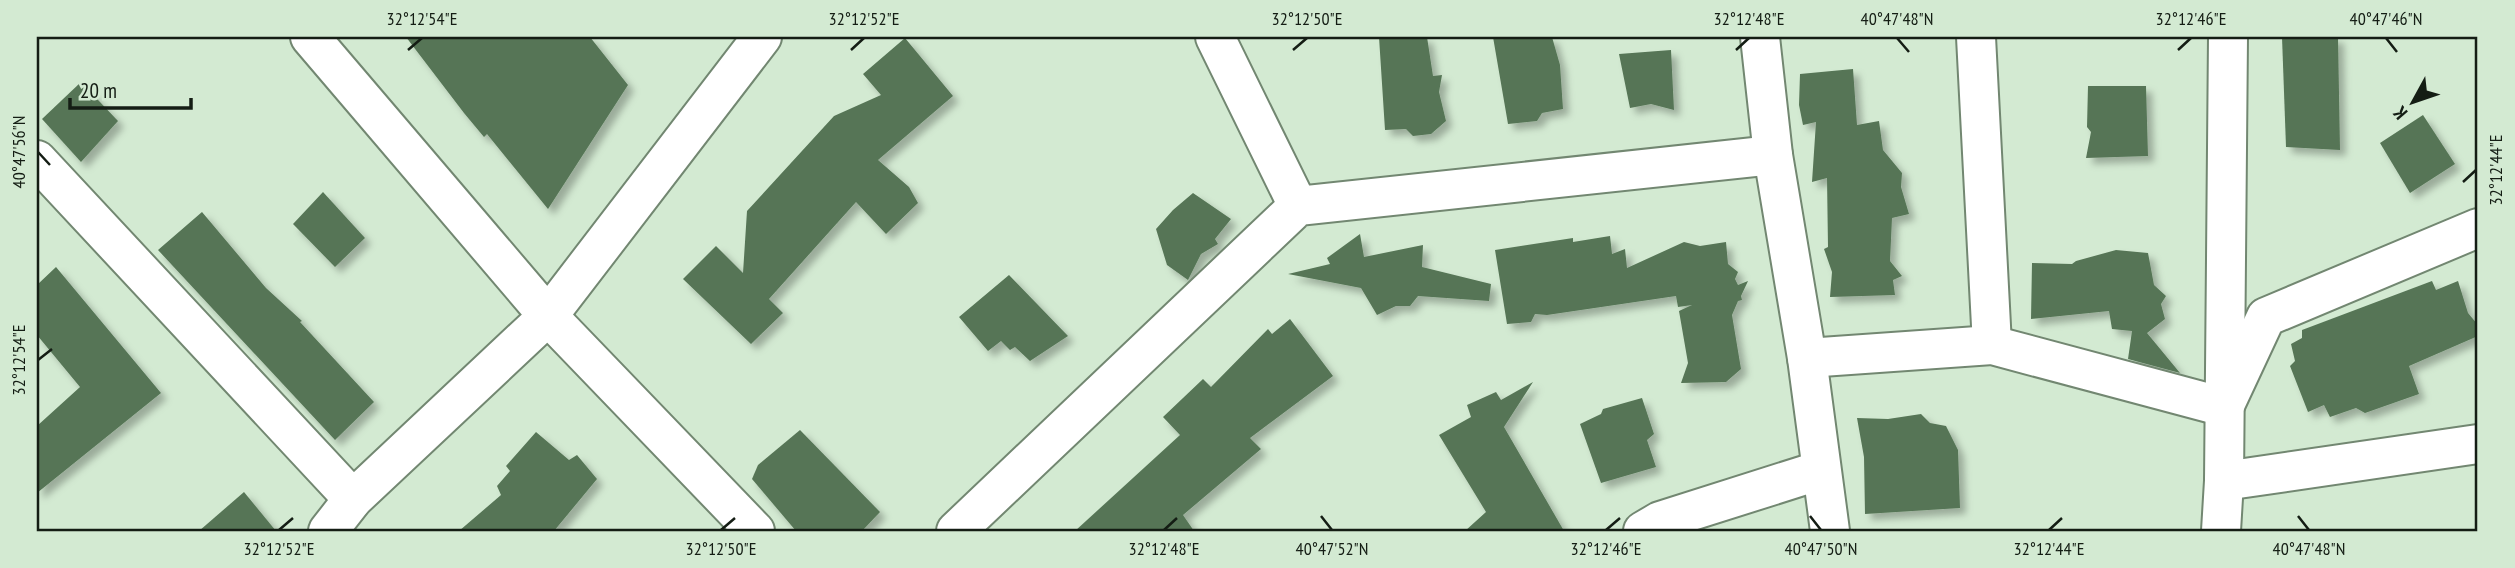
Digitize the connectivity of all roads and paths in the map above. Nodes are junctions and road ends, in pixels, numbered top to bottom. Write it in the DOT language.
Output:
graph roads {
  1 [pos="310,37"];
  2 [pos="762,37"];
  3 [pos="1215,37"];
  4 [pos="1760,37"];
  5 [pos="1976,37"];
  6 [pos="2228,37"];
  7 [pos="1773,155"];
  8 [pos="37,160"];
  9 [pos="1298,206"];
  10 [pos="2478,228"];
  11 [pos="548,316"];
  12 [pos="1992,345"];
  13 [pos="1807,358"];
  14 [pos="2224,407"];
  15 [pos="2478,444"];
  16 [pos="1821,470"];
  17 [pos="2224,481"];
  18 [pos="353,499"];
  19 [pos="328,531"];
  20 [pos="755,531"];
  21 [pos="956,531"];
  22 [pos="1643,531"];
  23 [pos="1830,531"];
  24 [pos="2221,531"];
  1 -- 11 [label="street"];
  2 -- 11 [label="street"];
  3 -- 9 [label="street"];
  4 -- 7 [label="street"];
  5 -- 12 [label="street"];
  6 -- 14 [label="street"];
  7 -- 9 [label="street"];
  7 -- 13 [label="street"];
  8 -- 18 [label="street"];
  9 -- 21 [label="street"];
  10 -- 14 [label="street"];
  11 -- 18 [label="street"];
  11 -- 20 [label="street"];
  12 -- 13 [label="street"];
  12 -- 14 [label="street"];
  13 -- 16 [label="street"];
  14 -- 17 [label="street"];
  15 -- 17 [label="street"];
  16 -- 22 [label="street"];
  16 -- 23 [label="street"];
  17 -- 24 [label="street"];
  18 -- 19 [label="street"];
}
